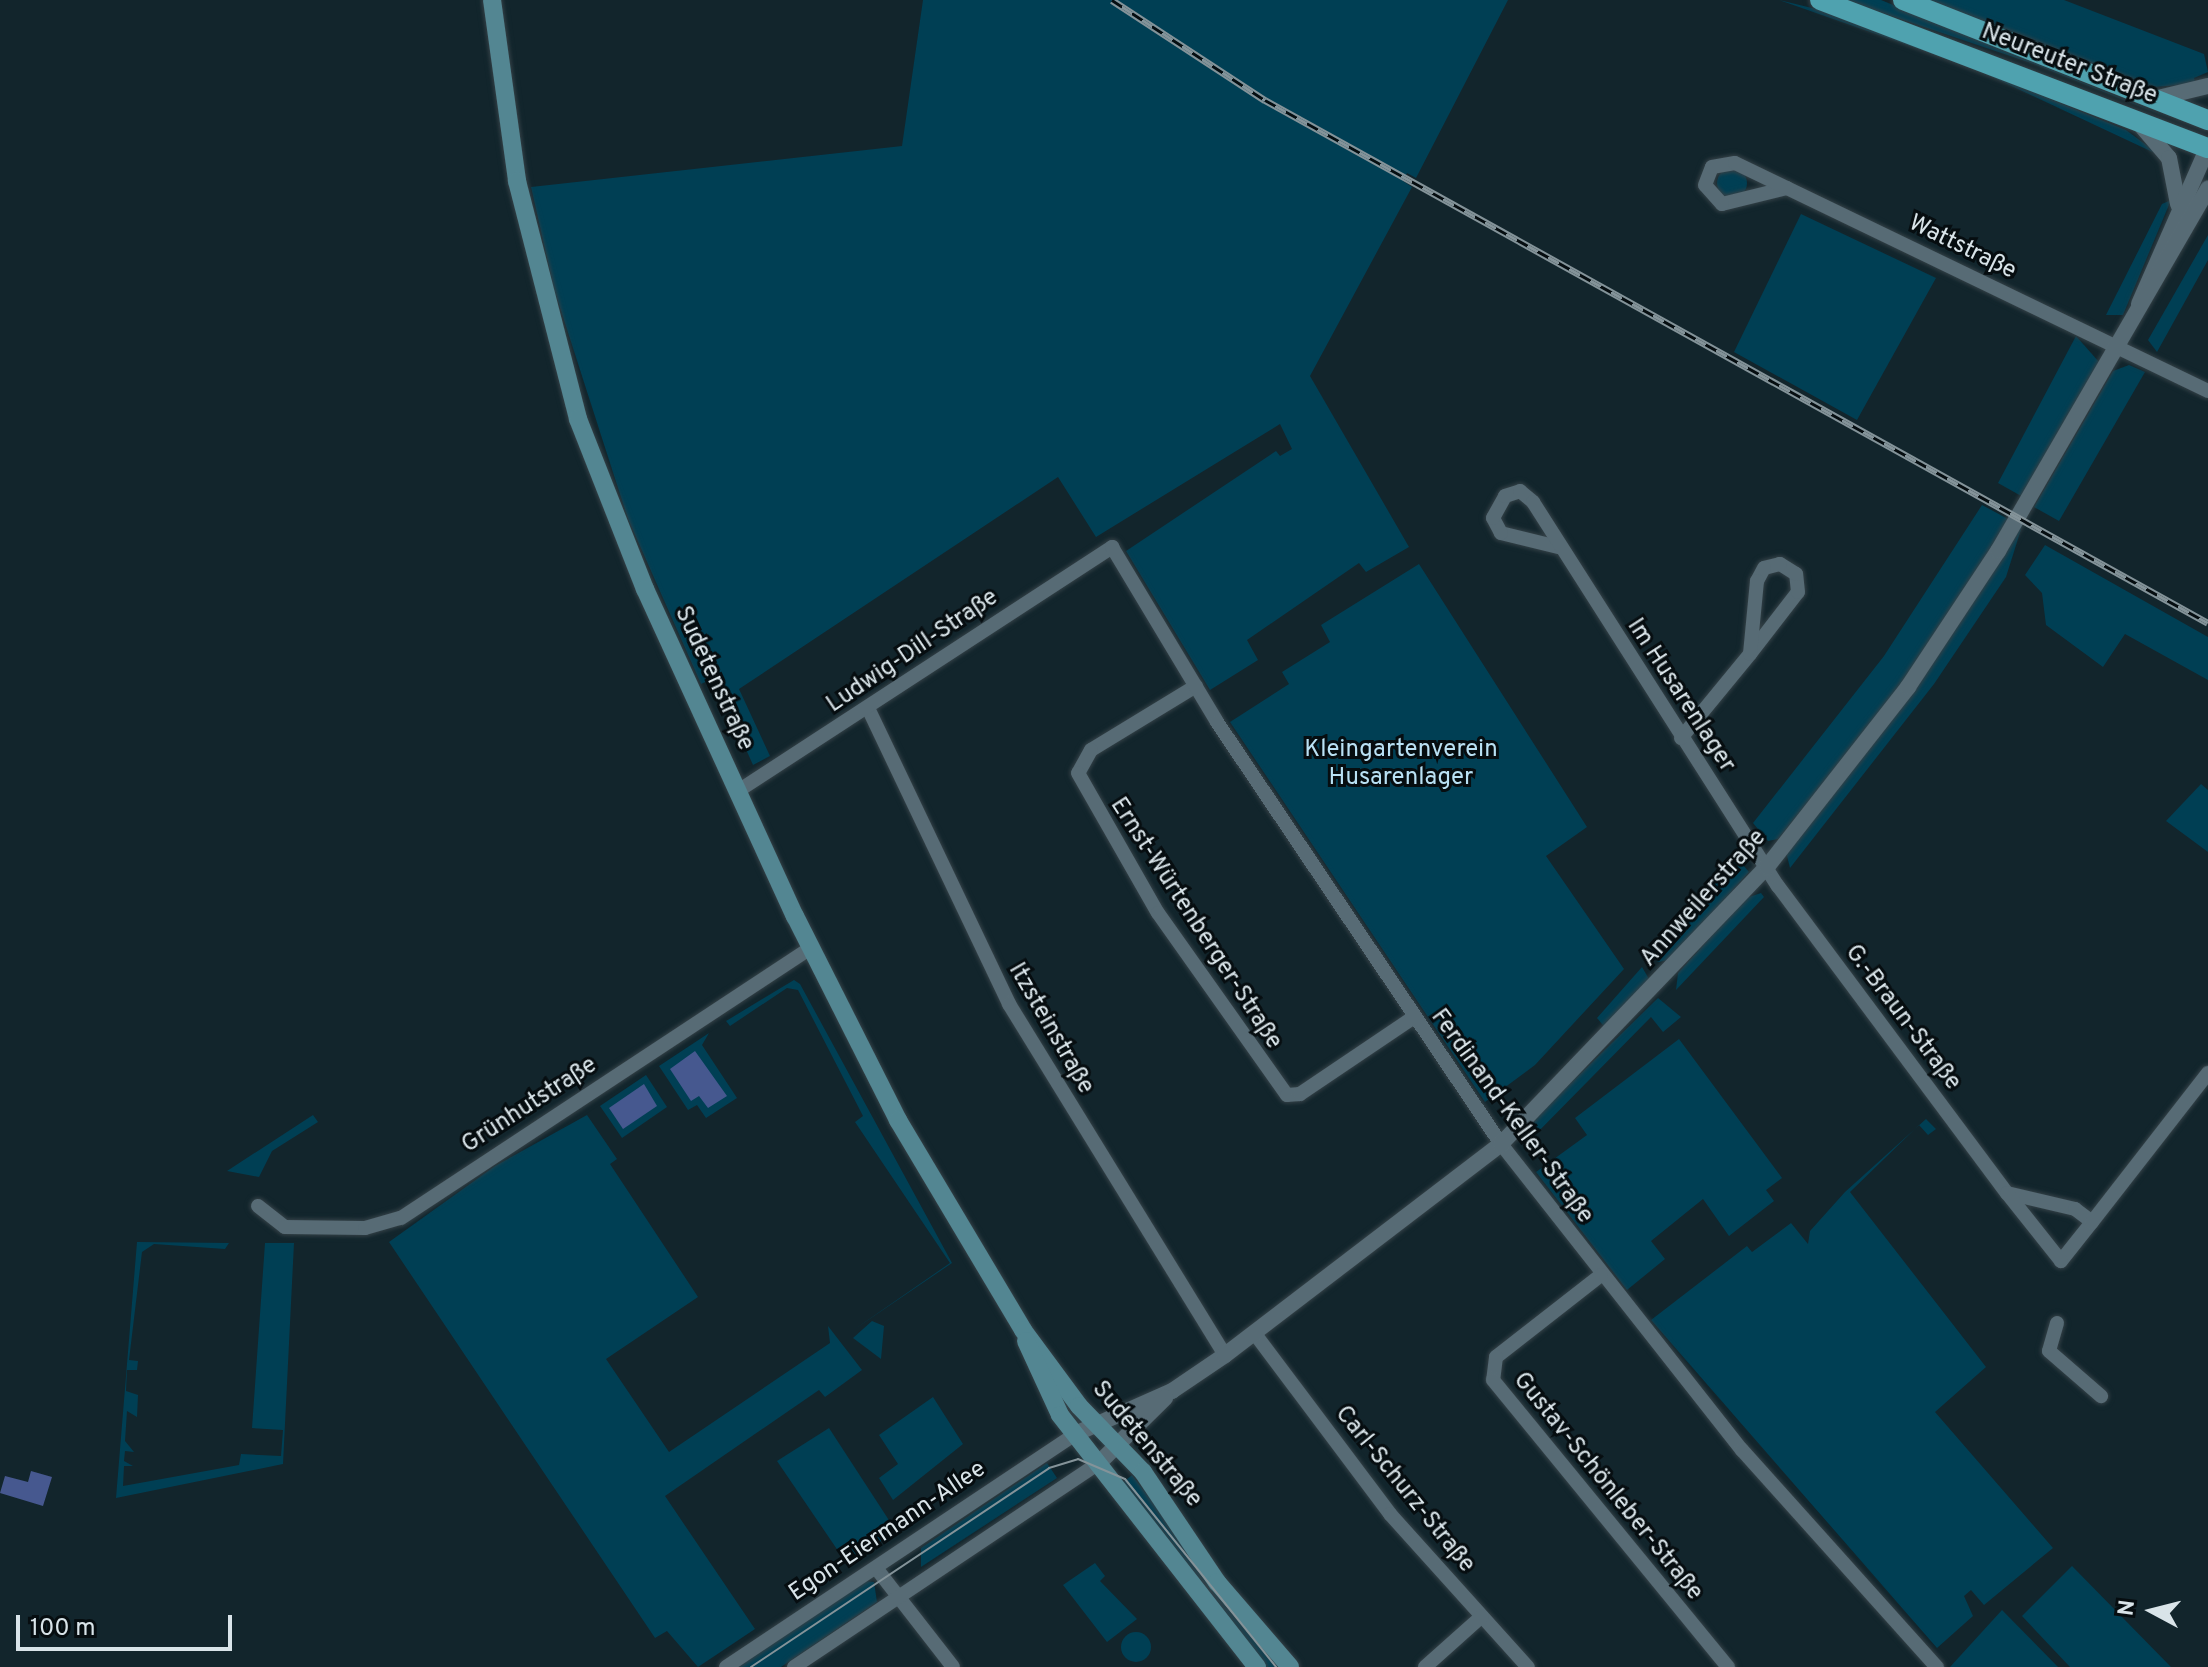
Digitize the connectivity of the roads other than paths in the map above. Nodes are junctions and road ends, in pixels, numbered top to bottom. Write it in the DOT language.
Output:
graph roads {
  1 [pos="492,0"];
  2 [pos="1820,0"];
  3 [pos="1903,0"];
  4 [pos="2208,86"];
  5 [pos="2158,98"];
  6 [pos="2135,119"];
  7 [pos="2208,120"];
  8 [pos="2208,148"];
  9 [pos="1787,188"];
  10 [pos="2208,189"];
  11 [pos="2178,205"];
  12 [pos="2203,207"];
  13 [pos="2136,318"];
  14 [pos="2119,347"];
  15 [pos="2208,391"];
  16 [pos="1112,547"];
  17 [pos="1558,547"];
  18 [pos="1750,654"];
  19 [pos="1196,686"];
  20 [pos="868,708"];
  21 [pos="1681,738"];
  22 [pos="738,791"];
  23 [pos="1767,867"];
  24 [pos="811,948"];
  25 [pos="1411,1019"];
  26 [pos="2208,1073"];
  27 [pos="1501,1144"];
  28 [pos="2007,1193"];
  29 [pos="258,1206"];
  30 [pos="2092,1222"];
  31 [pos="1601,1275"];
  32 [pos="2057,1323"];
  33 [pos="1023,1330"];
  34 [pos="1255,1334"];
  35 [pos="1225,1355"];
  36 [pos="1172,1391"];
  37 [pos="2101,1396"];
  38 [pos="1097,1426"];
  39 [pos="1075,1434"];
  40 [pos="1119,1447"];
  41 [pos="1099,1463"];
  42 [pos="876,1568"];
  43 [pos="898,1597"];
  44 [pos="1482,1616"];
  45 [pos="726,1667"];
  46 [pos="794,1667"];
  47 [pos="953,1667"];
  48 [pos="1257,1667"];
  49 [pos="1290,1667"];
  50 [pos="1425,1667"];
  51 [pos="1528,1667"];
  52 [pos="1728,1667"];
  53 [pos="1937,1667"];
  1 -- 22 [label="main road, Sudetenstraße"];
  2 -- 6 [label="main road, Neureuter Straße"];
  3 -- 5 [label="main road, Neureuter Straße"];
  4 -- 5 [label="street"];
  5 -- 7 [label="main road, Neureuter Straße"];
  6 -- 8 [label="main road, Neureuter Straße"];
  6 -- 11 [label="street"];
  8 -- 11 [label="street, Annweilerstraße"];
  9 -- 9 [label="street, Wattstraße"];
  9 -- 14 [label="street, Wattstraße"];
  10 -- 12 [label="street, Annweilerstraße"];
  11 -- 13 [label="street, Annweilerstraße"];
  12 -- 13 [label="street, Annweilerstraße"];
  13 -- 14 [label="street, Annweilerstraße"];
  14 -- 15 [label="street, Wattstraße"];
  14 -- 23 [label="street, Annweilerstraße"];
  16 -- 19 [label="street, Ferdinand-Keller-Straße"];
  16 -- 20 [label="street, Ludwig-Dill-Straße"];
  17 -- 17 [label="street, Im Husarenlager"];
  17 -- 21 [label="street, Im Husarenlager"];
  18 -- 18 [label="street"];
  18 -- 21 [label="street"];
  19 -- 25 [label="street, Ferdinand-Keller-Straße"];
  19 -- 25 [label="street, Ernst-Würtenberger-Straße"];
  20 -- 22 [label="street, Ludwig-Dill-Straße"];
  20 -- 35 [label="street, Itzsteinstraße"];
  21 -- 23 [label="street, Im Husarenlager"];
  22 -- 24 [label="main road, Sudetenstraße"];
  23 -- 27 [label="street, Annweilerstraße"];
  23 -- 28 [label="street, G.-Braun-Straße"];
  24 -- 29 [label="street, Grünhutstraße"];
  24 -- 33 [label="main road, Sudetenstraße"];
  25 -- 27 [label="street, Ferdinand-Keller-Straße"];
  26 -- 30 [label="street, G.-Braun-Straße"];
  27 -- 31 [label="street, Ferdinand-Keller-Straße"];
  27 -- 34 [label="street, Annweilerstraße"];
  28 -- 30 [label="street"];
  28 -- 30 [label="street, G.-Braun-Straße"];
  31 -- 52 [label="street, Gustav-Schönleber-Straße"];
  31 -- 53 [label="street, Ferdinand-Keller-Straße"];
  32 -- 37 [label="street"];
  33 -- 38 [label="main road, Sudetenstraße"];
  33 -- 39 [label="main road, Sudetenstraße"];
  34 -- 35 [label="street, Annweilerstraße"];
  34 -- 44 [label="street, Carl-Schurz-Straße"];
  35 -- 36 [label="street, Annweilerstraße"];
  36 -- 38 [label="street, Annweilerstraße"];
  36 -- 40 [label="street, Annweilerstraße"];
  38 -- 39 [label="street, Annweilerstraße"];
  38 -- 40 [label="main road, Sudetenstraße"];
  39 -- 41 [label="main road, Sudetenstraße"];
  39 -- 42 [label="street, Egon-Eiermann-Allee"];
  40 -- 41 [label="street, Annweilerstraße"];
  40 -- 49 [label="main road, Sudetenstraße"];
  41 -- 43 [label="street"];
  41 -- 48 [label="main road, Sudetenstraße"];
  42 -- 43 [label="street"];
  42 -- 45 [label="street, Egon-Eiermann-Allee"];
  43 -- 46 [label="street"];
  43 -- 47 [label="street"];
  44 -- 50 [label="street"];
  44 -- 51 [label="street, Carl-Schurz-Straße"];
}
